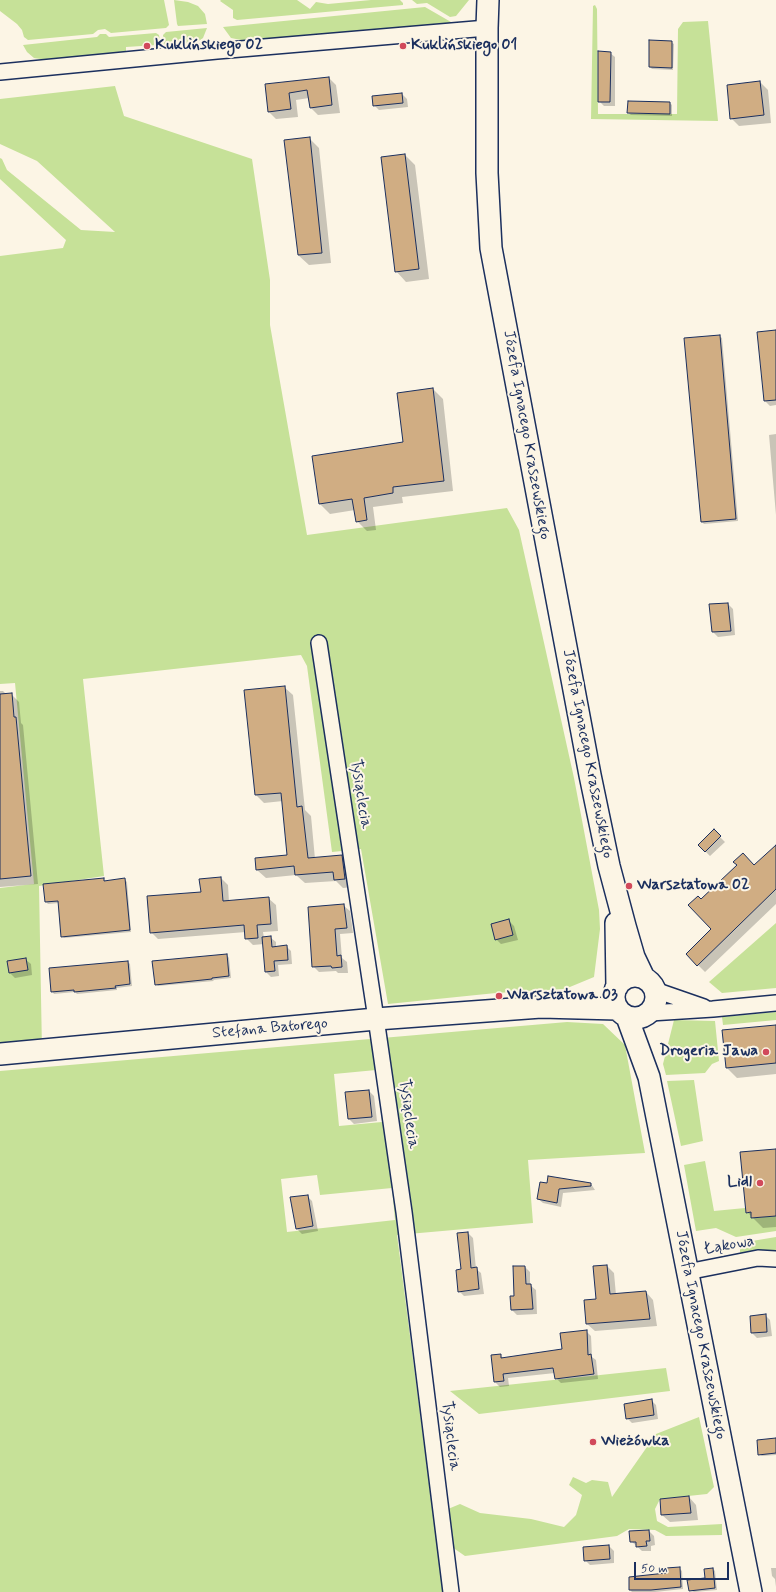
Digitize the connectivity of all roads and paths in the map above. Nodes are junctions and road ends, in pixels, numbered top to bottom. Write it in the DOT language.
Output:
graph roads {
  1 [pos="488,0"];
  2 [pos="486,28"];
  3 [pos="0,72"];
  4 [pos="319,643"];
  5 [pos="609,866"];
  6 [pos="649,984"];
  7 [pos="617,987"];
  8 [pos="776,1004"];
  9 [pos="541,1007"];
  10 [pos="713,1009"];
  11 [pos="622,1013"];
  12 [pos="650,1013"];
  13 [pos="376,1019"];
  14 [pos="0,1054"];
  15 [pos="649,1078"];
  16 [pos="776,1259"];
  17 [pos="688,1272"];
  18 [pos="451,1592"];
  19 [pos="751,1592"];
  1 -- 2 [label="street, Józefa Ignacego Kraszewskiego"];
  2 -- 3 [label="street"];
  2 -- 5 [label="street, Józefa Ignacego Kraszewskiego"];
  4 -- 13 [label="street, Tysiąclecia"];
  5 -- 6 [label="street, Józefa Ignacego Kraszewskiego"];
  5 -- 7 [label="street, Józefa Ignacego Kraszewskiego"];
  6 -- 7 [label="street"];
  6 -- 10 [label="street"];
  6 -- 12 [label="street"];
  7 -- 9 [label="street, Stefana Batorego"];
  7 -- 11 [label="street"];
  8 -- 10 [label="street"];
  9 -- 11 [label="street, Stefana Batorego"];
  9 -- 13 [label="street, Stefana Batorego"];
  10 -- 12 [label="street"];
  11 -- 12 [label="street"];
  11 -- 15 [label="street, Józefa Ignacego Kraszewskiego"];
  12 -- 15 [label="street, Józefa Ignacego Kraszewskiego"];
  13 -- 14 [label="street, Stefana Batorego"];
  13 -- 18 [label="street, Tysiąclecia"];
  15 -- 17 [label="street, Józefa Ignacego Kraszewskiego"];
  16 -- 17 [label="street, Łąkowa"];
  17 -- 19 [label="street, Józefa Ignacego Kraszewskiego"];
}
